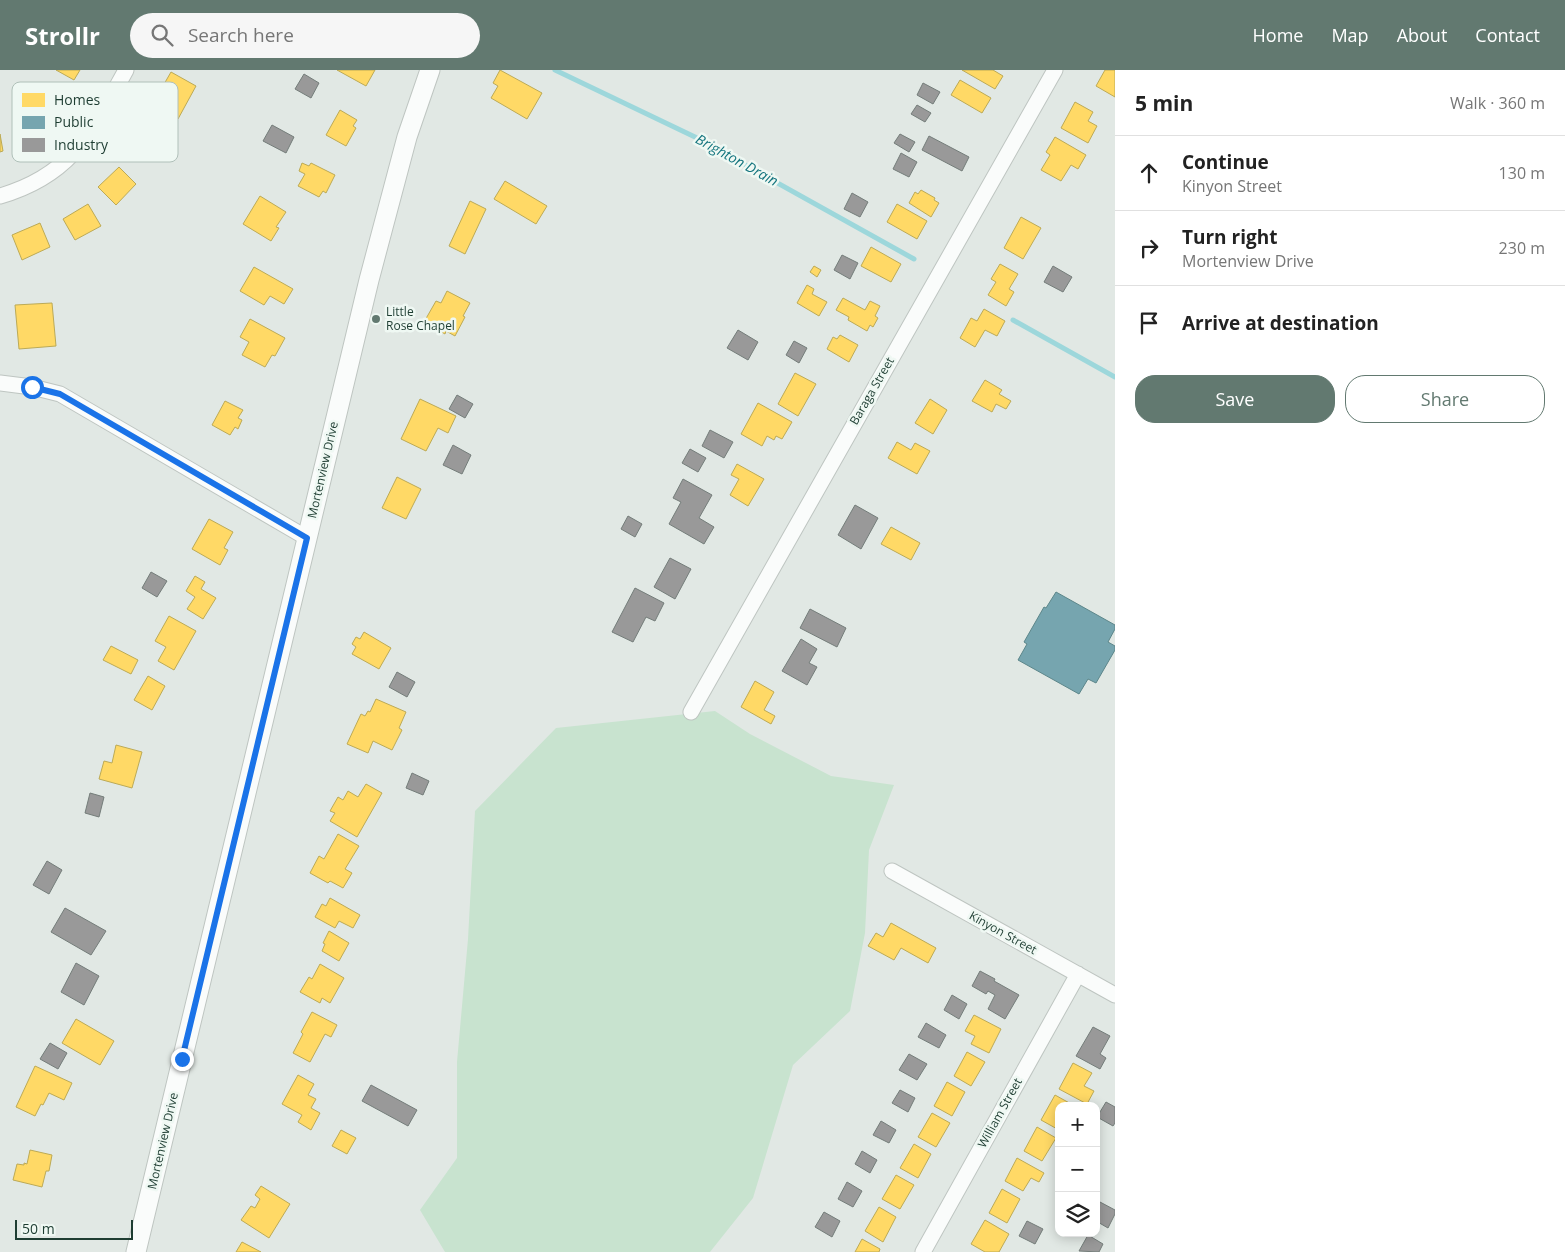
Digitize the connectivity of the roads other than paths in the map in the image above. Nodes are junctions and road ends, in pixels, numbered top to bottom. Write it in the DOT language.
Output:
graph roads {
  1 [pos="126,70"];
  2 [pos="430,70"];
  3 [pos="1055,70"];
  4 [pos="119,82"];
  5 [pos="63,162"];
  6 [pos="0,196"];
  7 [pos="0,384"];
  8 [pos="307,538"];
  9 [pos="691,712"];
  10 [pos="892,871"];
  11 [pos="1078,974"];
  12 [pos="1115,995"];
  13 [pos="136,1252"];
  14 [pos="923,1252"];
  1 -- 4 [label="street"];
  2 -- 8 [label="street, Mortenview Drive"];
  3 -- 9 [label="street, Baraga Street"];
  5 -- 6 [label="street"];
  7 -- 8 [label="street"];
  8 -- 13 [label="street, Mortenview Drive"];
  10 -- 11 [label="street, Kinyon Street"];
  11 -- 12 [label="street, Kinyon Street"];
  11 -- 14 [label="street, William Street"];
}
